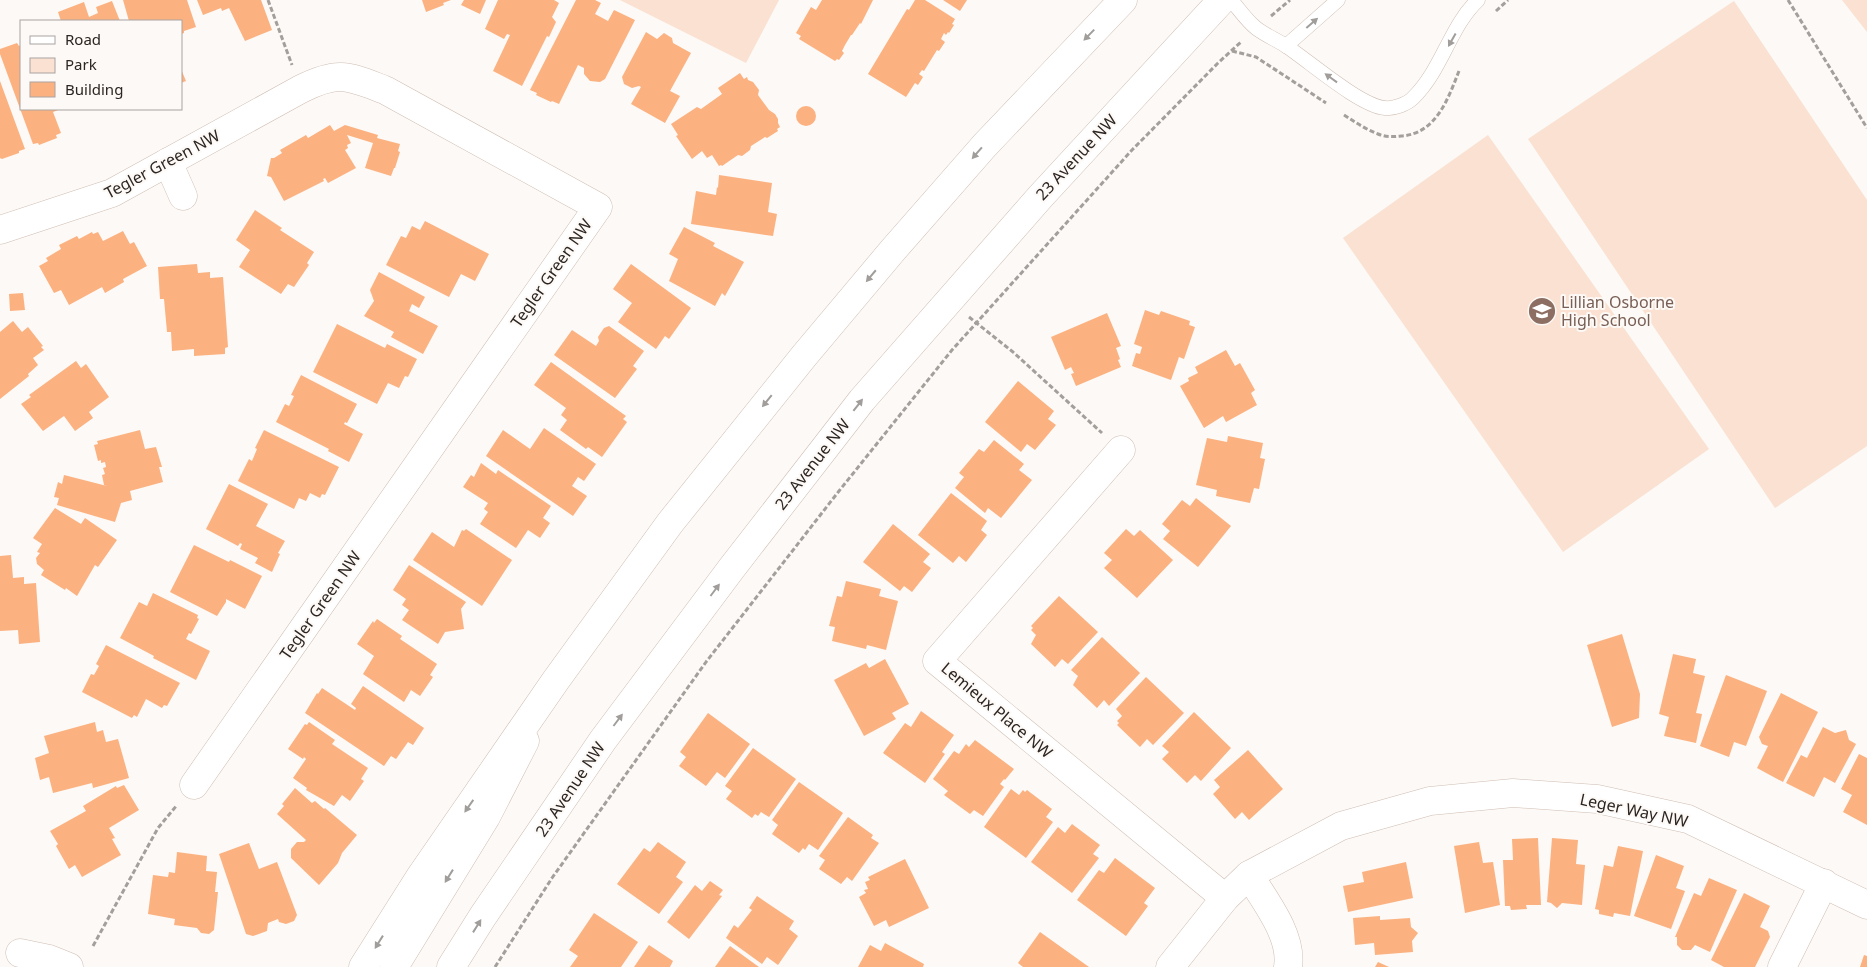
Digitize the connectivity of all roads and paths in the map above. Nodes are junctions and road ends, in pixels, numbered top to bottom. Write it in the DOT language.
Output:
graph roads {
  1 [pos="268,0"];
  2 [pos="1123,0"];
  3 [pos="1222,0"];
  4 [pos="1231,0"];
  5 [pos="1290,0"];
  6 [pos="1338,0"];
  7 [pos="1478,0"];
  8 [pos="1508,0"];
  9 [pos="1788,0"];
  10 [pos="1489,17"];
  11 [pos="1256,28"];
  12 [pos="1286,46"];
  13 [pos="1231,51"];
  14 [pos="1460,67"];
  15 [pos="301,89"];
  16 [pos="1334,108"];
  17 [pos="1342,113"];
  18 [pos="1867,128"];
  19 [pos="168,162"];
  20 [pos="183,196"];
  21 [pos="0,230"];
  22 [pos="949,301"];
  23 [pos="977,323"];
  24 [pos="1121,450"];
  25 [pos="556,680"];
  26 [pos="194,786"];
  27 [pos="1249,875"];
  28 [pos="1824,883"];
  29 [pos="1225,898"];
  30 [pos="1867,905"];
  31 [pos="93,946"];
  32 [pos="19,954"];
  33 [pos="1176,965"];
  34 [pos="69,967"];
  35 [pos="363,967"];
  36 [pos="394,967"];
  37 [pos="451,967"];
  38 [pos="495,967"];
  39 [pos="1288,967"];
  40 [pos="1782,967"];
  1 -- 15 [label="path"];
  2 -- 25 [label="street, one-way"];
  3 -- 22 [label="street, 23 Avenue NW"];
  4 -- 11 [label="lane"];
  5 -- 11 [label="path"];
  12 -- 6 [label="lane, one-way"];
  7 -- 12 [label="lane, one-way"];
  8 -- 10 [label="path"];
  9 -- 18 [label="path"];
  11 -- 12 [label="lane"];
  11 -- 13 [label="path"];
  13 -- 16 [label="path"];
  13 -- 23 [label="path"];
  14 -- 17 [label="path"];
  15 -- 19 [label="street, Tegler Green NW"];
  15 -- 26 [label="street, Tegler Green NW"];
  19 -- 20 [label="street"];
  19 -- 21 [label="street, Tegler Green NW"];
  22 -- 23 [label="path"];
  37 -- 22 [label="street, 23 Avenue NW, one-way"];
  23 -- 24 [label="path"];
  23 -- 38 [label="path"];
  24 -- 29 [label="street, Lemieux Place NW"];
  25 -- 35 [label="street, one-way"];
  25 -- 36 [label="street, one-way"];
  26 -- 31 [label="path"];
  27 -- 28 [label="street, Leger Way NW"];
  27 -- 29 [label="street, Leger Way NW"];
  27 -- 39 [label="street"];
  28 -- 30 [label="street, Leger Way NW"];
  28 -- 40 [label="street"];
  29 -- 33 [label="street, Leger Way NW"];
  32 -- 34 [label="street"];
}
